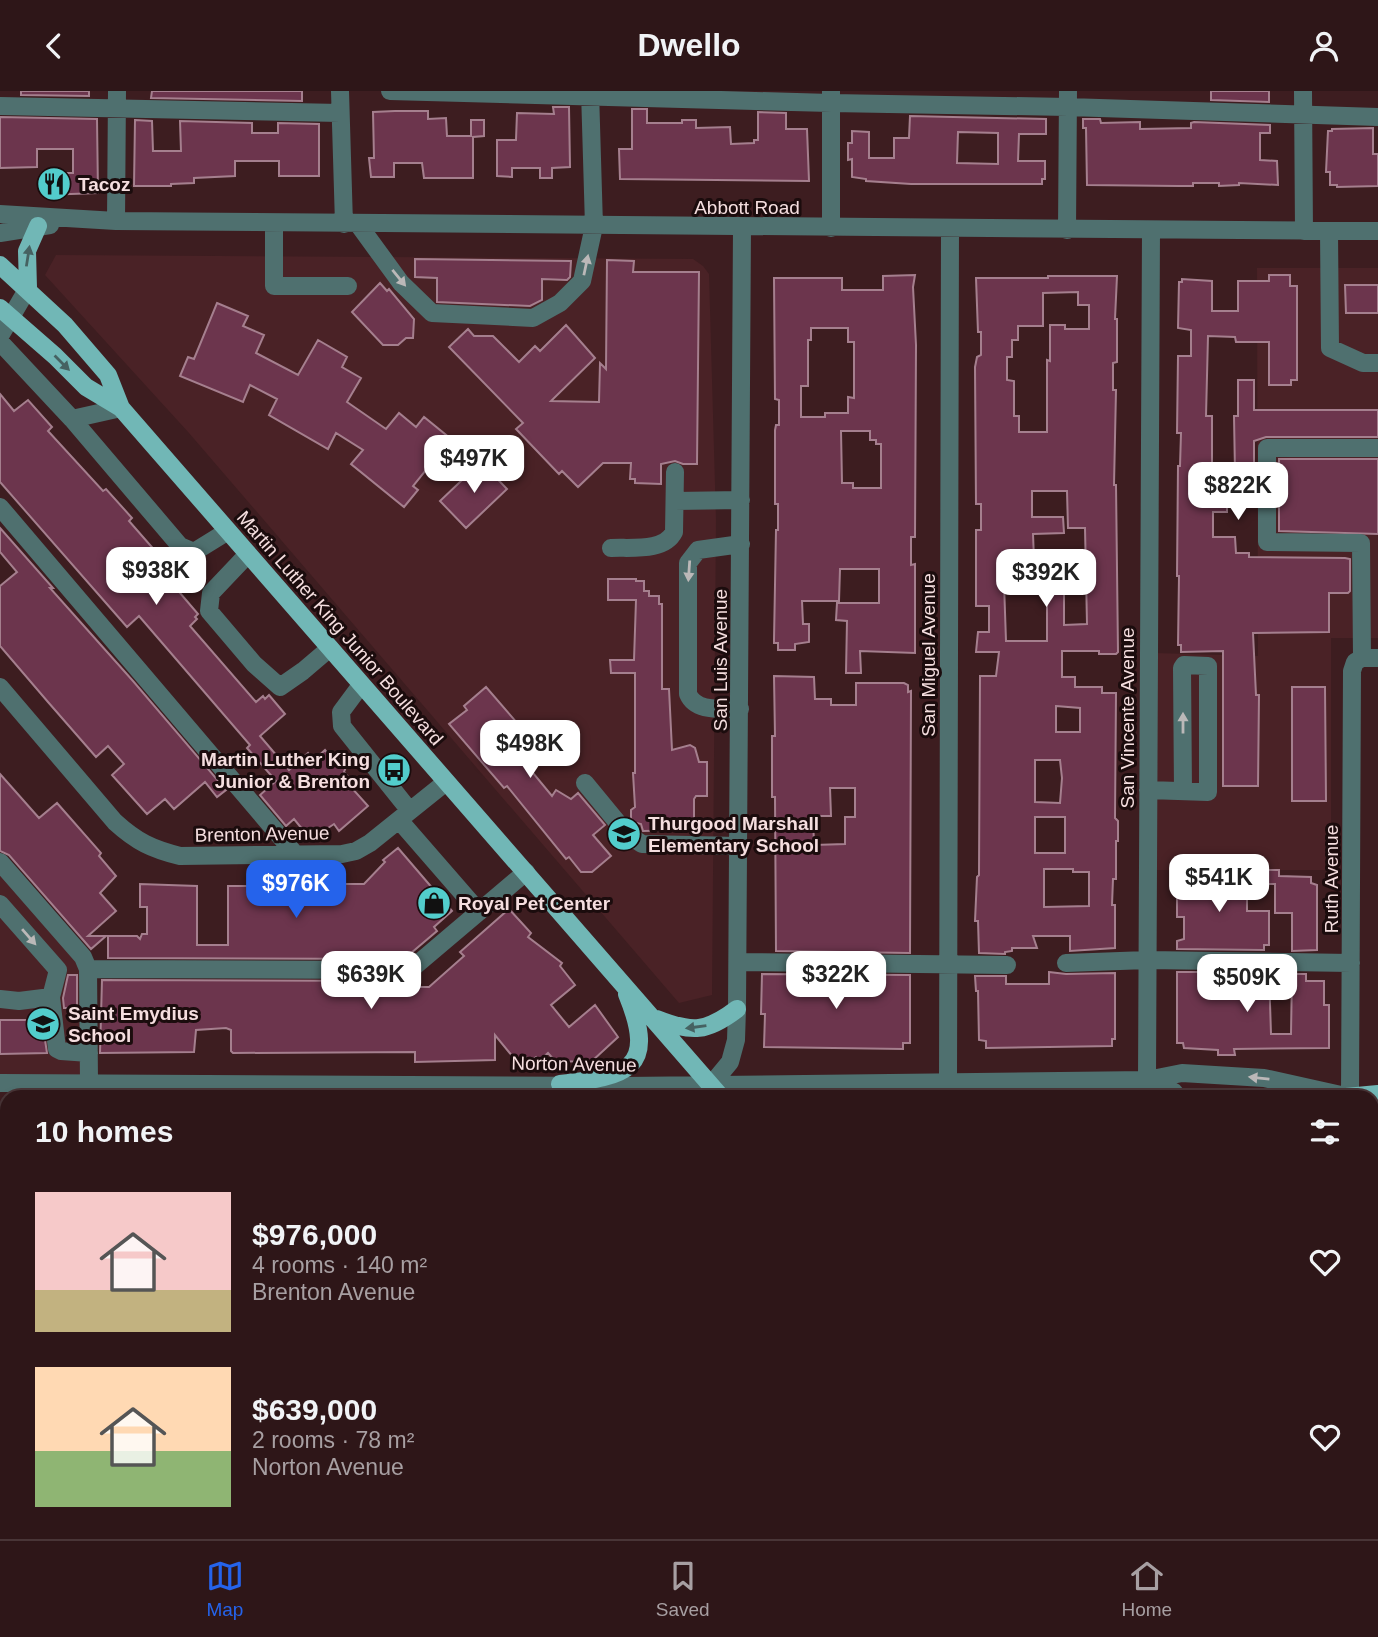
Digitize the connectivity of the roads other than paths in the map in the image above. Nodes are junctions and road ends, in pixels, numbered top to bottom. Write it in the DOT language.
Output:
graph roads {
  1 [pos="117,91"];
  2 [pos="340,91"];
  3 [pos="390,91"];
  4 [pos="1303,91"];
  5 [pos="590,94"];
  6 [pos="831,97"];
  7 [pos="1068,99"];
  8 [pos="0,106"];
  9 [pos="117,110"];
  10 [pos="340,113"];
  11 [pos="1303,116"];
  12 [pos="1378,117"];
  13 [pos="0,214"];
  14 [pos="116,221"];
  15 [pos="274,223"];
  16 [pos="351,224"];
  17 [pos="38,226"];
  18 [pos="594,226"];
  19 [pos="742,228"];
  20 [pos="831,228"];
  21 [pos="950,229"];
  22 [pos="1067,230"];
  23 [pos="1151,230"];
  24 [pos="1304,231"];
  25 [pos="1329,231"];
  26 [pos="1378,232"];
  27 [pos="0,233"];
  28 [pos="0,265"];
  29 [pos="348,286"];
  30 [pos="27,288"];
  31 [pos="6,313"];
  32 [pos="0,336"];
  33 [pos="0,342"];
  34 [pos="1378,363"];
  35 [pos="121,408"];
  36 [pos="72,419"];
  37 [pos="1378,448"];
  38 [pos="675,472"];
  39 [pos="741,500"];
  40 [pos="675,501"];
  41 [pos="0,507"];
  42 [pos="228,531"];
  43 [pos="741,544"];
  44 [pos="611,548"];
  45 [pos="248,554"];
  46 [pos="330,648"];
  47 [pos="1365,660"];
  48 [pos="361,685"];
  49 [pos="0,687"];
  50 [pos="740,709"];
  51 [pos="446,782"];
  52 [pos="585,783"];
  53 [pos="1148,790"];
  54 [pos="1183,791"];
  55 [pos="404,815"];
  56 [pos="739,846"];
  57 [pos="296,855"];
  58 [pos="0,862"];
  59 [pos="526,872"];
  60 [pos="0,904"];
  61 [pos="479,912"];
  62 [pos="1147,960"];
  63 [pos="738,962"];
  64 [pos="948,963"];
  65 [pos="1066,963"];
  66 [pos="1351,963"];
  67 [pos="1007,965"];
  68 [pos="88,969"];
  69 [pos="622,981"];
  70 [pos="51,997"];
  71 [pos="0,999"];
  72 [pos="737,1009"];
  73 [pos="653,1017"];
  74 [pos="89,1053"];
  75 [pos="1018,1080"];
  76 [pos="1147,1080"];
  77 [pos="948,1081"];
  78 [pos="89,1082"];
  79 [pos="0,1083"];
  80 [pos="560,1084"];
  81 [pos="207,1090"];
  82 [pos="441,1090"];
  83 [pos="613,1090"];
  84 [pos="715,1090"];
  85 [pos="716,1090"];
  86 [pos="844,1090"];
  87 [pos="1023,1090"];
  88 [pos="1170,1090"];
  89 [pos="1317,1090"];
  90 [pos="1348,1090"];
  1 -- 9 [label="street"];
  2 -- 10 [label="street"];
  3 -- 5 [label="street"];
  4 -- 11 [label="street"];
  5 -- 6 [label="street"];
  5 -- 18 [label="street"];
  6 -- 7 [label="street"];
  6 -- 20 [label="street"];
  7 -- 11 [label="street"];
  7 -- 22 [label="street"];
  8 -- 9 [label="street"];
  9 -- 10 [label="street"];
  9 -- 14 [label="street"];
  10 -- 16 [label="street"];
  11 -- 12 [label="street"];
  11 -- 24 [label="street"];
  13 -- 14 [label="street, Abbott Road"];
  14 -- 15 [label="street, Abbott Road"];
  14 -- 17 [label="street, Abbott Road"];
  15 -- 16 [label="street, Abbott Road"];
  15 -- 29 [label="street"];
  16 -- 18 [label="street, Abbott Road"];
  16 -- 18 [label="street, one-way"];
  17 -- 27 [label="street, Abbott Road"];
  30 -- 17 [label="main road, one-way"];
  18 -- 19 [label="street, Abbott Road"];
  19 -- 20 [label="street, Abbott Road"];
  19 -- 39 [label="street, San Luis Avenue"];
  20 -- 21 [label="street, Abbott Road"];
  21 -- 22 [label="street, Abbott Road"];
  21 -- 64 [label="street, San Miguel Avenue"];
  22 -- 23 [label="street, Abbott Road"];
  23 -- 24 [label="street, Abbott Road"];
  23 -- 53 [label="street, San Vincente Avenue"];
  24 -- 25 [label="street, Abbott Road"];
  25 -- 26 [label="street, Abbott Road"];
  25 -- 34 [label="street"];
  28 -- 30 [label="main road, Martin Luther King Junior Boulevard"];
  30 -- 31 [label="street"];
  30 -- 35 [label="main road, Martin Luther King Junior Boulevard"];
  31 -- 32 [label="street"];
  31 -- 35 [label="main road, Martin Luther King Junior Boulevard, one-way"];
  33 -- 36 [label="street"];
  35 -- 36 [label="street"];
  35 -- 42 [label="main road, Martin Luther King Junior Boulevard"];
  36 -- 42 [label="street"];
  37 -- 47 [label="street, Ruth Avenue"];
  38 -- 40 [label="street"];
  39 -- 40 [label="street"];
  39 -- 43 [label="street, San Luis Avenue"];
  40 -- 44 [label="street"];
  41 -- 57 [label="street"];
  42 -- 45 [label="main road, Martin Luther King Junior Boulevard"];
  43 -- 50 [label="street, San Luis Avenue"];
  43 -- 50 [label="street, one-way"];
  45 -- 46 [label="main road, Martin Luther King Junior Boulevard"];
  45 -- 46 [label="street"];
  46 -- 48 [label="main road, Martin Luther King Junior Boulevard"];
  47 -- 66 [label="street, Ruth Avenue"];
  48 -- 51 [label="main road, Martin Luther King Junior Boulevard"];
  48 -- 55 [label="street"];
  49 -- 57 [label="street, Brenton Avenue"];
  50 -- 56 [label="street, San Luis Avenue"];
  51 -- 55 [label="street, Brenton Avenue"];
  51 -- 59 [label="main road, Martin Luther King Junior Boulevard"];
  52 -- 56 [label="street"];
  53 -- 54 [label="street"];
  53 -- 62 [label="street, San Vincente Avenue"];
  54 -- 54 [label="street, one-way"];
  55 -- 57 [label="street, Brenton Avenue"];
  55 -- 61 [label="street"];
  56 -- 63 [label="street, San Luis Avenue"];
  58 -- 68 [label="street"];
  59 -- 61 [label="street"];
  59 -- 69 [label="main road, Martin Luther King Junior Boulevard"];
  60 -- 70 [label="street, one-way"];
  61 -- 68 [label="street"];
  62 -- 65 [label="street"];
  62 -- 66 [label="street"];
  62 -- 76 [label="street, San Vincente Avenue"];
  63 -- 64 [label="street"];
  63 -- 72 [label="street, San Luis Avenue"];
  64 -- 67 [label="street"];
  64 -- 77 [label="street, San Miguel Avenue"];
  66 -- 90 [label="street, Ruth Avenue"];
  68 -- 74 [label="street"];
  69 -- 73 [label="main road, Martin Luther King Junior Boulevard"];
  69 -- 80 [label="main road"];
  70 -- 71 [label="street"];
  70 -- 74 [label="street"];
  72 -- 73 [label="main road, one-way"];
  72 -- 85 [label="street, San Luis Avenue"];
  73 -- 84 [label="main road, Martin Luther King Junior Boulevard"];
  74 -- 78 [label="street"];
  75 -- 76 [label="street, Norton Avenue"];
  75 -- 77 [label="street, Norton Avenue"];
  75 -- 87 [label="street"];
  76 -- 88 [label="street, Norton Avenue"];
  89 -- 76 [label="street, Norton Avenue, one-way"];
  77 -- 86 [label="street, Norton Avenue"];
  78 -- 79 [label="street, Norton Avenue"];
  78 -- 81 [label="street, Norton Avenue"];
  80 -- 82 [label="street, Norton Avenue"];
  80 -- 83 [label="street, Norton Avenue"];
}
